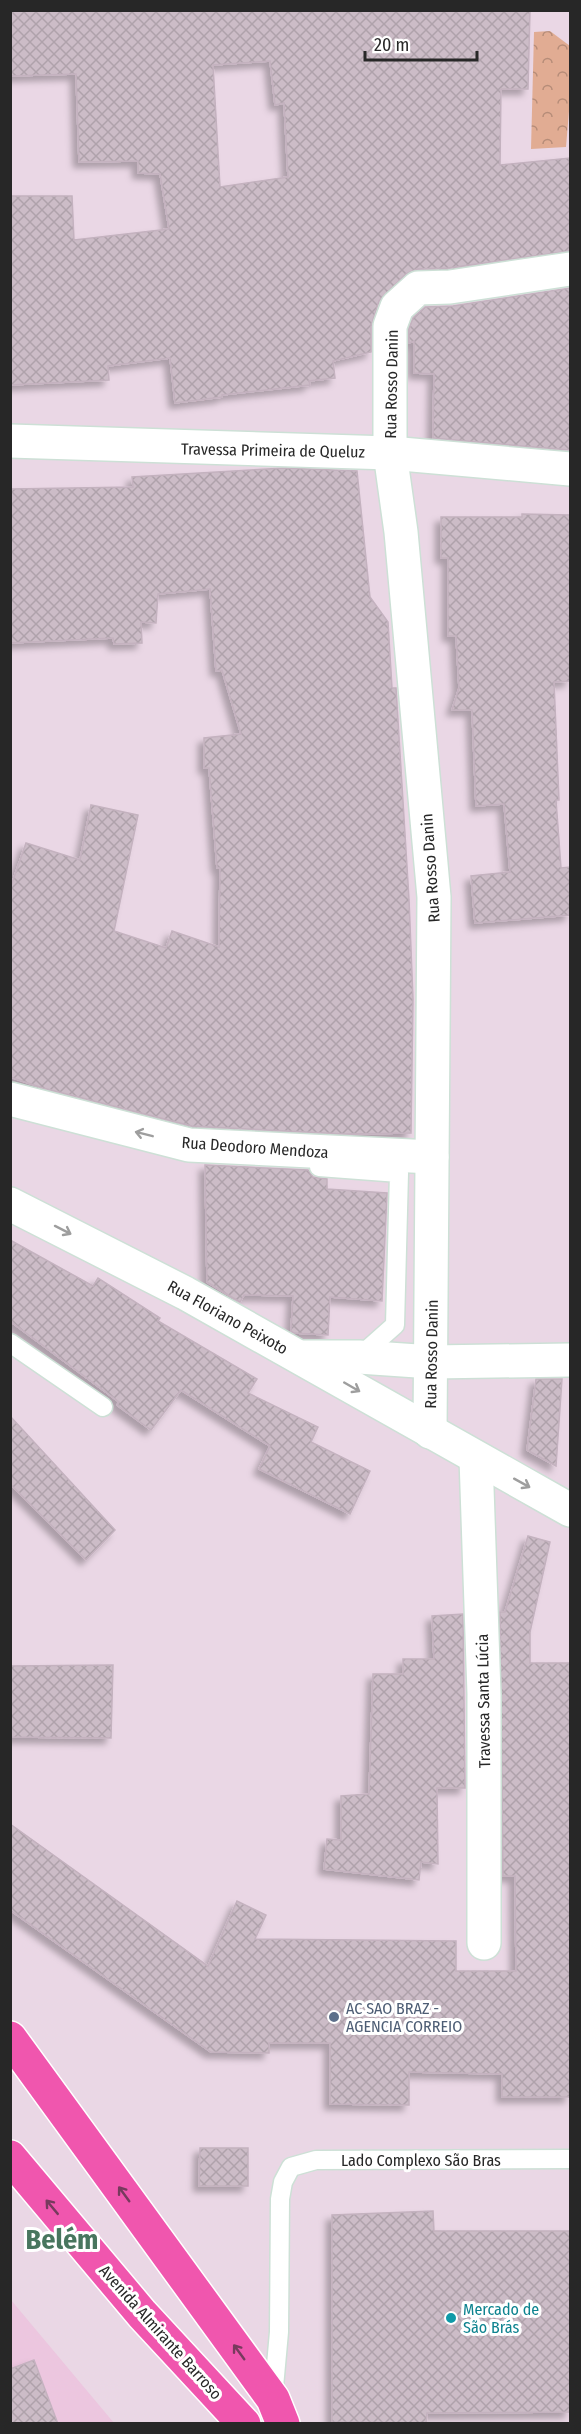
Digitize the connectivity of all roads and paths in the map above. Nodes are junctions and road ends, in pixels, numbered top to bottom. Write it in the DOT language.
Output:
graph roads {
  1 [pos="570,270"];
  2 [pos="10,441"];
  3 [pos="390,453"];
  4 [pos="570,469"];
  5 [pos="10,1099"];
  6 [pos="432,1157"];
  7 [pos="199,1159"];
  8 [pos="10,1204"];
  9 [pos="10,1343"];
  10 [pos="302,1357"];
  11 [pos="360,1357"];
  12 [pos="570,1360"];
  13 [pos="432,1362"];
  14 [pos="104,1407"];
  15 [pos="430,1432"];
  16 [pos="476,1458"];
  17 [pos="570,1510"];
  18 [pos="484,1943"];
  19 [pos="10,2038"];
  20 [pos="10,2157"];
  21 [pos="570,2159"];
  22 [pos="278,2411"];
  23 [pos="244,2424"];
  1 -- 3 [label="street, Rua Rosso Danin"];
  2 -- 3 [label="street, Travessa Primeira de Queluz"];
  3 -- 4 [label="street, Travessa Primeira de Queluz"];
  3 -- 6 [label="street, Rua Rosso Danin"];
  6 -- 5 [label="street, Rua Deodoro Mendoza, one-way"];
  6 -- 13 [label="street, Rua Rosso Danin"];
  7 -- 11 [label="lane"];
  8 -- 10 [label="street, Rua Floriano Peixoto, one-way"];
  9 -- 14 [label="lane"];
  10 -- 11 [label="street, Rua Floriano Peixoto"];
  10 -- 15 [label="street, one-way"];
  11 -- 13 [label="street, Rua Floriano Peixoto"];
  12 -- 13 [label="street, Rua Floriano Peixoto"];
  13 -- 15 [label="street, Rua Rosso Danin"];
  15 -- 16 [label="street"];
  16 -- 17 [label="street, one-way"];
  16 -- 18 [label="street, Travessa Santa Lúcia"];
  22 -- 19 [label="main road, one-way"];
  23 -- 20 [label="main road, Avenida Almirante Barroso, one-way"];
  21 -- 22 [label="lane, Lado Complexo São Bras"];
}
